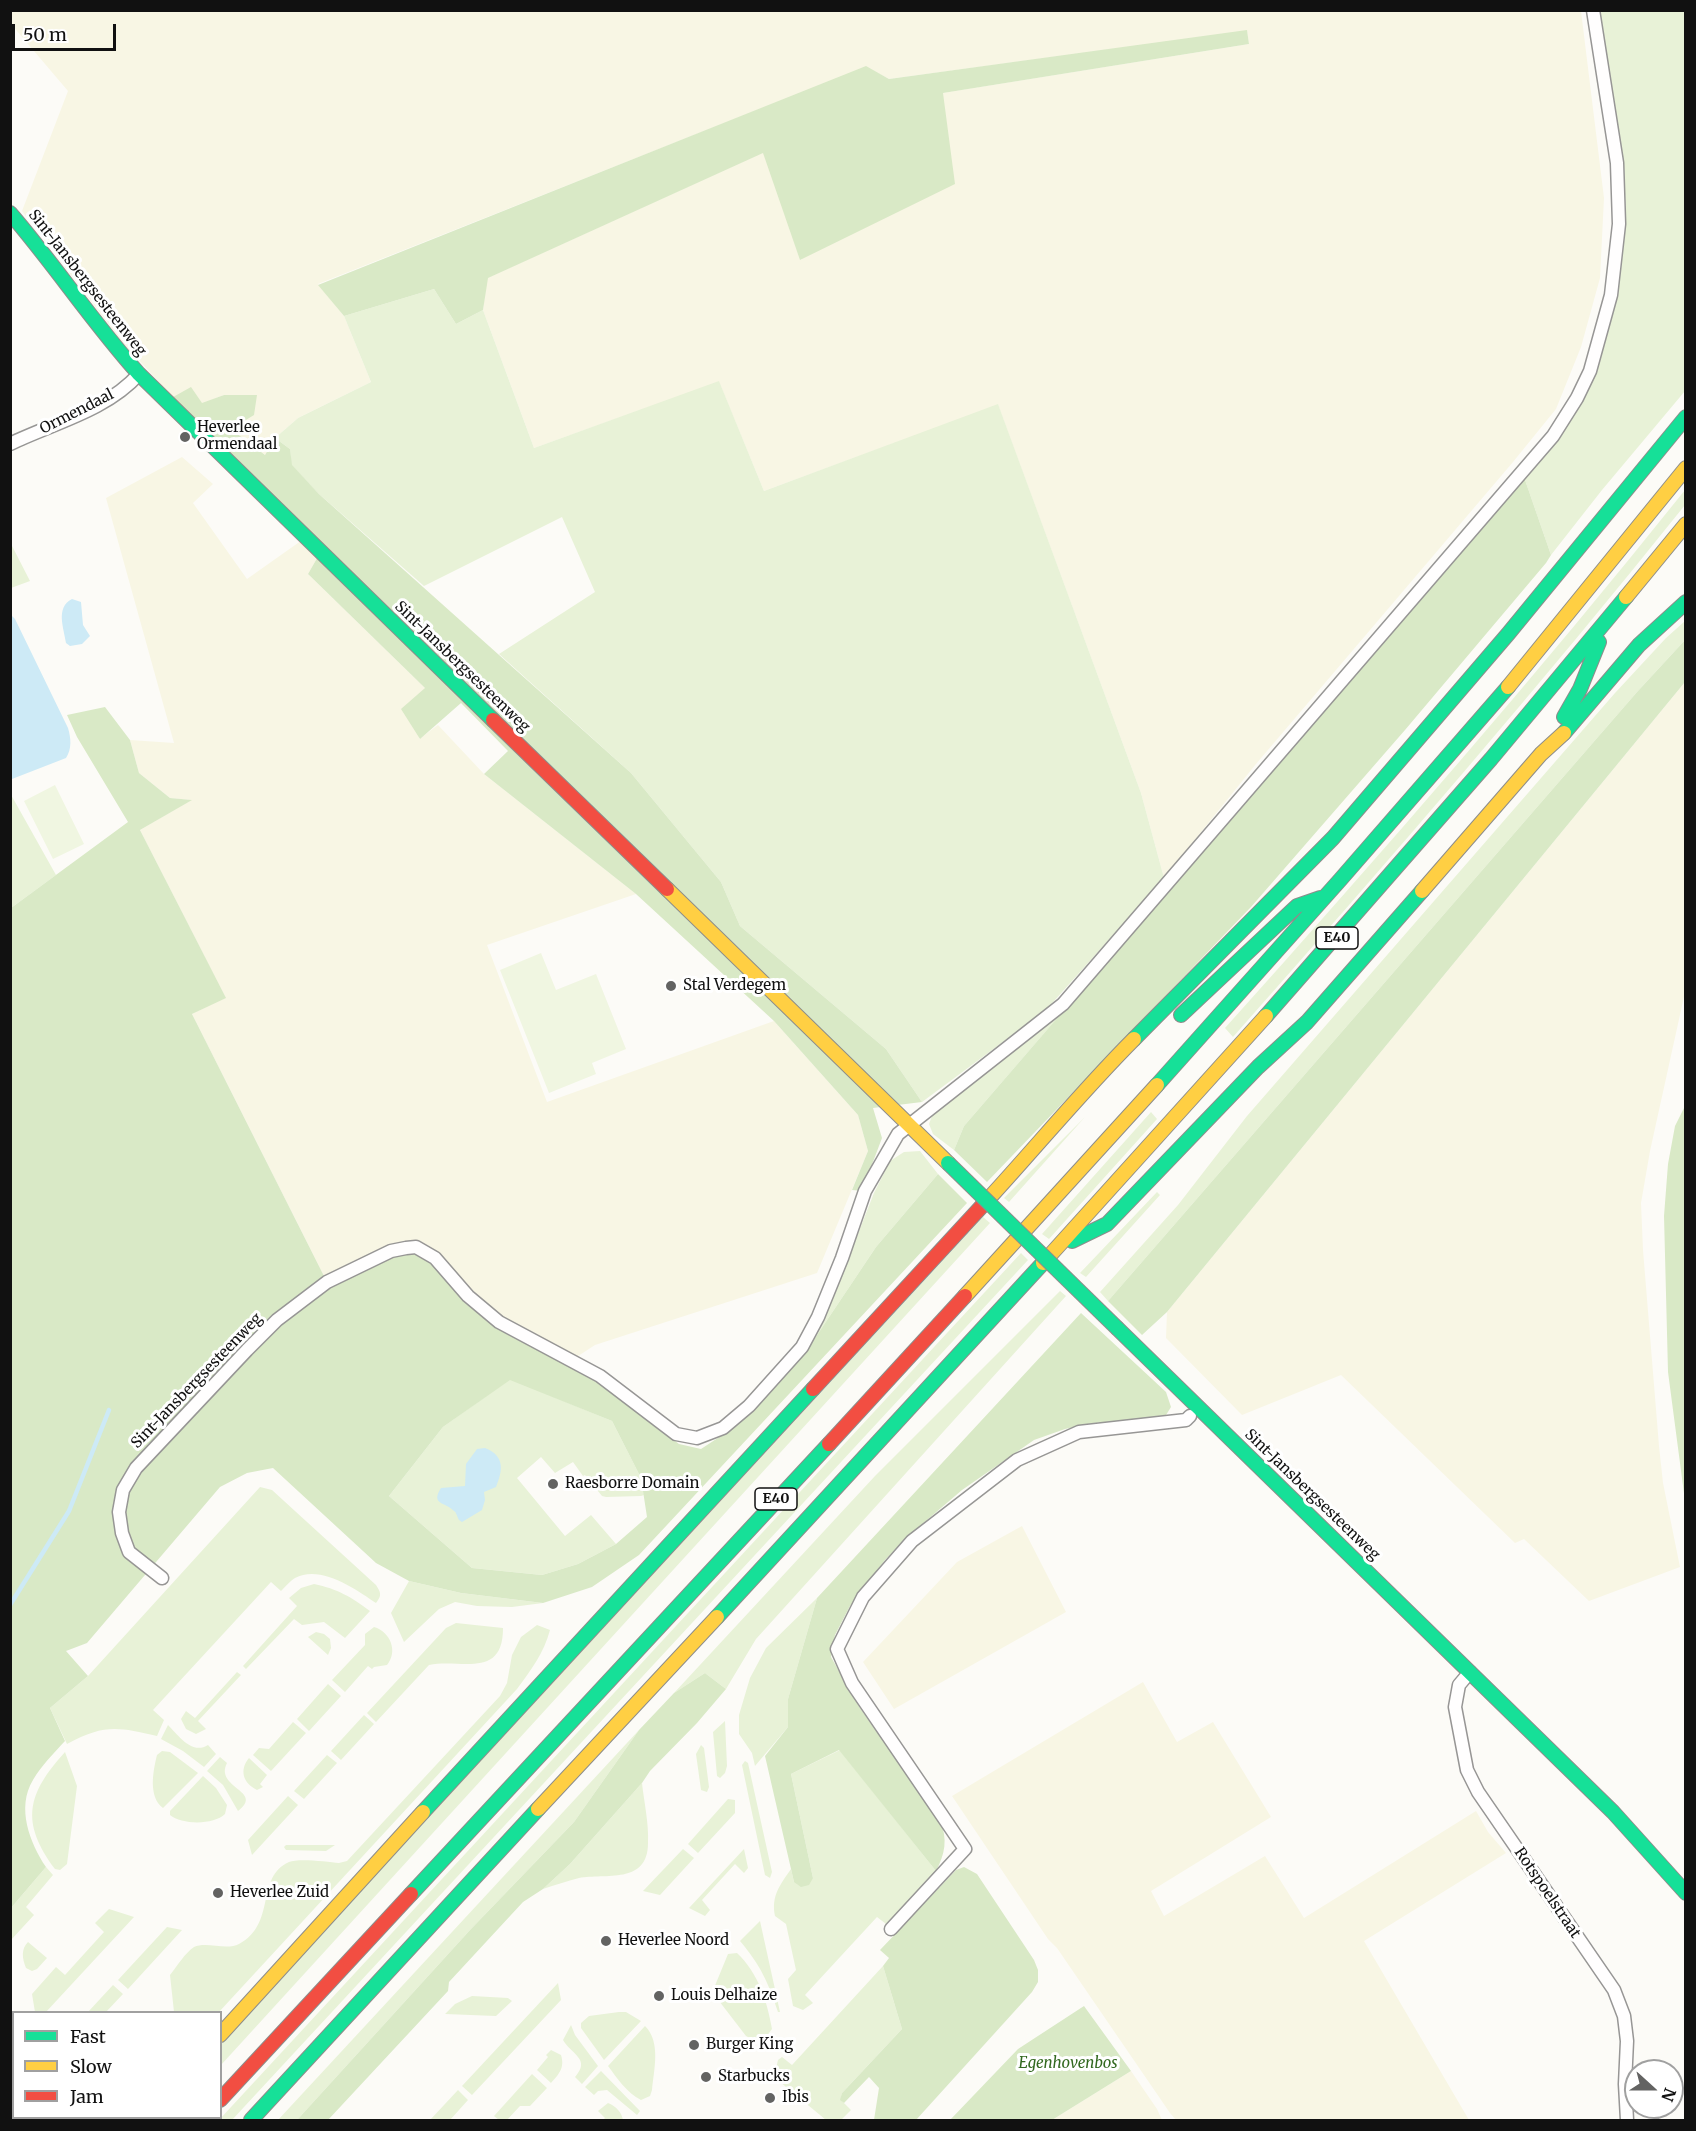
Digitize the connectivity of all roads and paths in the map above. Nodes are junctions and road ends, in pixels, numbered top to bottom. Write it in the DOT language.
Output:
graph roads {
  1 [pos="1593,10"];
  2 [pos="11,213"];
  3 [pos="139,374"];
  4 [pos="1686,417"];
  5 [pos="10,444"];
  6 [pos="1686,468"];
  7 [pos="1686,524"];
  8 [pos="1686,602"];
  9 [pos="1607,622"];
  10 [pos="1540,754"];
  11 [pos="1328,895"];
  12 [pos="1170,1026"];
  13 [pos="1127,1066"];
  14 [pos="910,1126"];
  15 [pos="1020,1165"];
  16 [pos="1060,1247"];
  17 [pos="1190,1416"];
  18 [pos="162,1578"];
  19 [pos="1470,1672"];
  20 [pos="1686,1893"];
  21 [pos="891,1929"];
  22 [pos="222,2033"];
  23 [pos="222,2098"];
  24 [pos="250,2121"];
  25 [pos="1627,2121"];
  1 -- 14 [label="street"];
  2 -- 3 [label="main road, Sint-Jansbergsesteenweg"];
  3 -- 5 [label="street, Ormendaal"];
  3 -- 14 [label="main road, Sint-Jansbergsesteenweg"];
  4 -- 15 [label="main road"];
  6 -- 11 [label="main road, E40"];
  7 -- 9 [label="main road, E40"];
  8 -- 10 [label="main road"];
  9 -- 10 [label="main road"];
  9 -- 16 [label="main road, E40"];
  10 -- 16 [label="main road"];
  11 -- 12 [label="main road"];
  11 -- 23 [label="main road, E40"];
  13 -- 15 [label="main road"];
  14 -- 18 [label="street, Sint-Jansbergsesteenweg"];
  14 -- 19 [label="main road, Sint-Jansbergsesteenweg, bridge"];
  15 -- 22 [label="main road"];
  16 -- 24 [label="main road, E40"];
  17 -- 21 [label="street"];
  19 -- 20 [label="main road, Sint-Jansbergsesteenweg"];
  19 -- 25 [label="street, Rotspoelstraat"];
}
